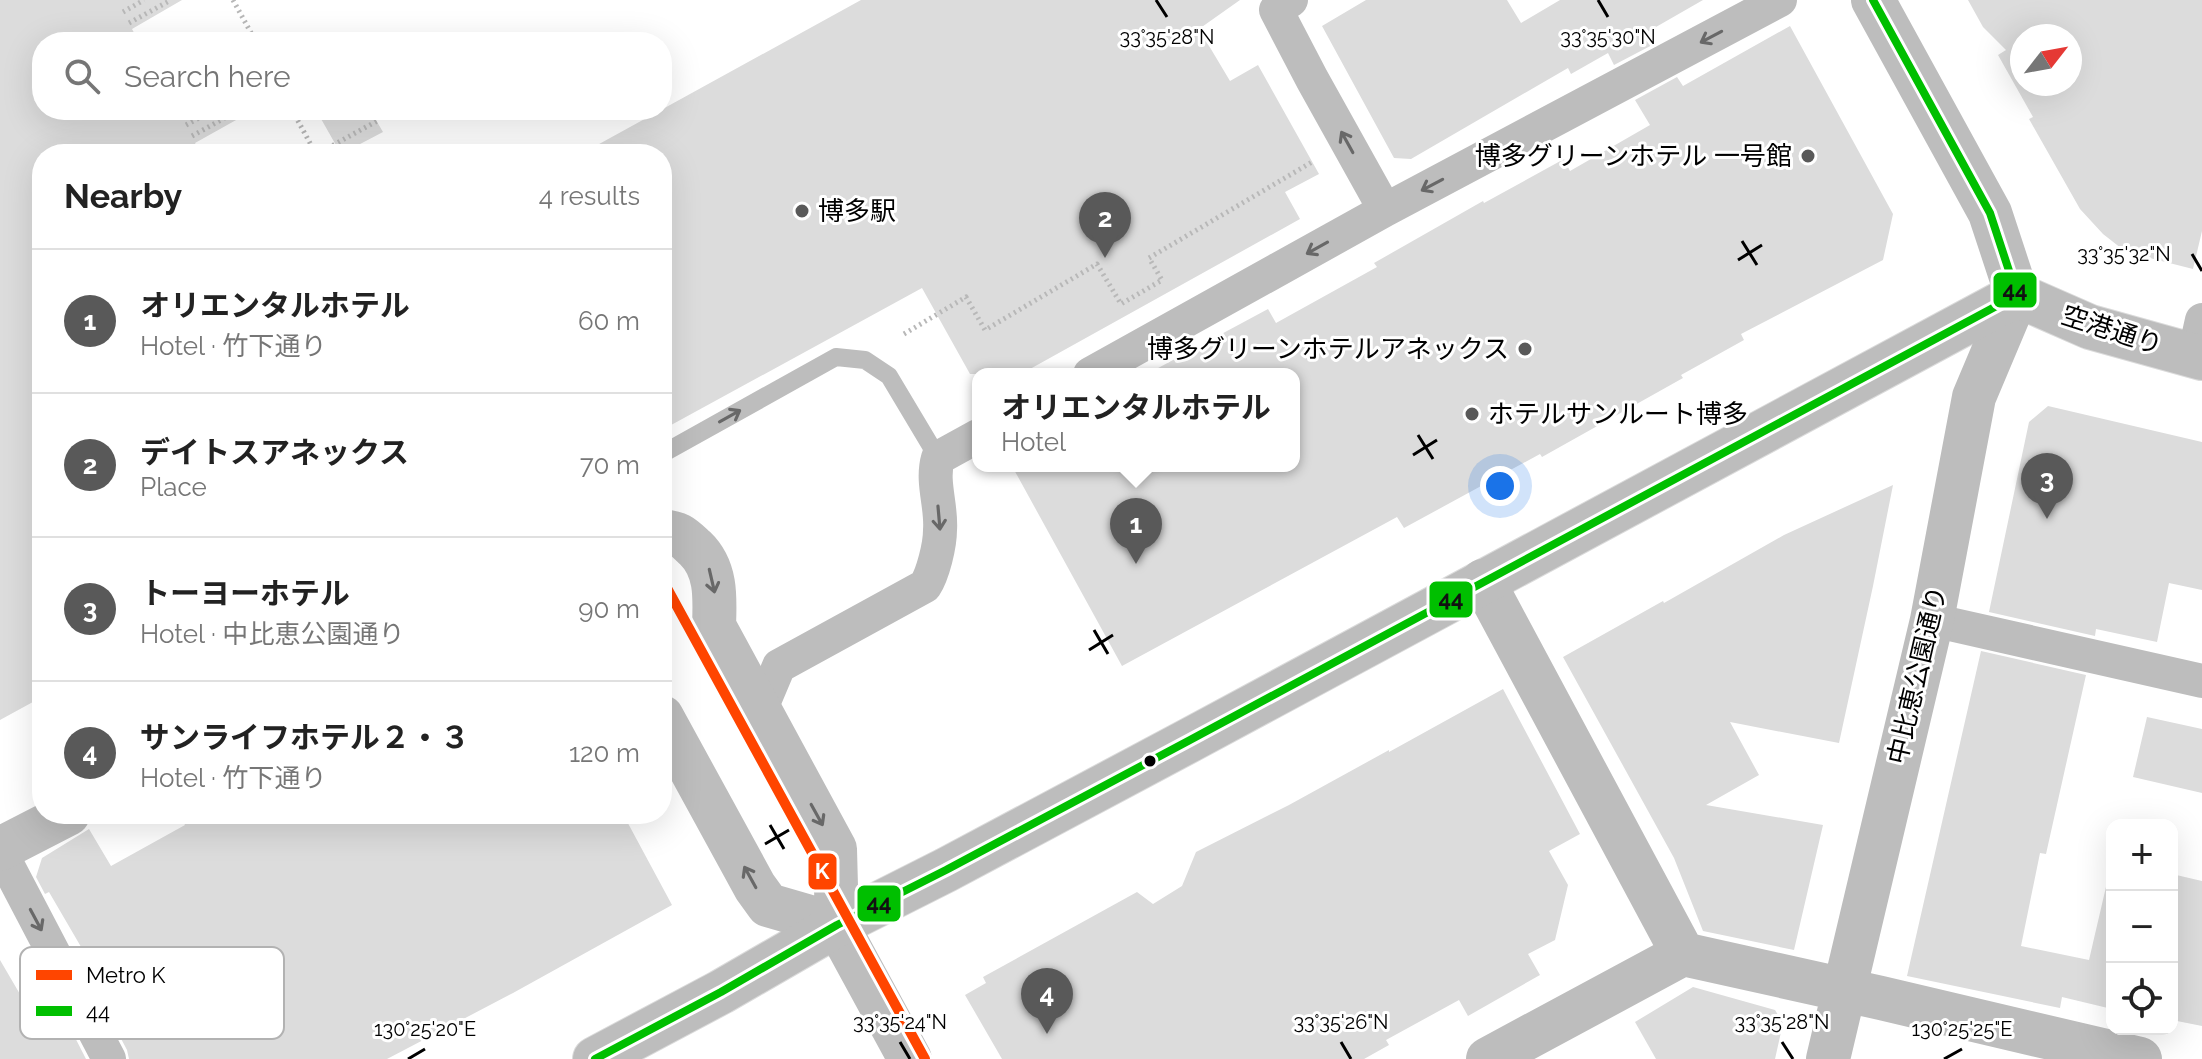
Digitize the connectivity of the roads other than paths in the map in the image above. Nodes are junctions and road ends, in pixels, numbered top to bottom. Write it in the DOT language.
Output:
graph roads {
  1 [pos="1291,0"];
  2 [pos="1780,0"];
  3 [pos="1873,0"];
  4 [pos="1385,210"];
  5 [pos="2017,295"];
  6 [pos="2199,345"];
  7 [pos="1101,368"];
  8 [pos="972,439"];
  9 [pos="672,448"];
  10 [pos="938,458"];
  11 [pos="672,532"];
  12 [pos="1483,581"];
  13 [pos="1932,620"];
  14 [pos="2202,681"];
  15 [pos="760,711"];
  16 [pos="672,735"];
  17 [pos="49,824"];
  18 [pos="0,850"];
  19 [pos="837,925"];
  20 [pos="51,947"];
  21 [pos="1683,954"];
  22 [pos="1844,990"];
  23 [pos="99,1039"];
  24 [pos="109,1059"];
  25 [pos="595,1059"];
  26 [pos="910,1059"];
  27 [pos="1488,1059"];
  28 [pos="1828,1059"];
  29 [pos="2140,1059"];
  4 -- 1 [label="street, one-way"];
  2 -- 4 [label="street, one-way"];
  3 -- 5 [label="main road"];
  4 -- 7 [label="street, one-way"];
  5 -- 6 [label="main road, 空港通り"];
  5 -- 12 [label="main road"];
  5 -- 13 [label="main road, 中比恵公園通り"];
  8 -- 10 [label="street"];
  9 -- 10 [label="lane, one-way"];
  10 -- 15 [label="street, one-way"];
  11 -- 15 [label="main road, one-way"];
  12 -- 19 [label="main road"];
  12 -- 21 [label="main road"];
  13 -- 14 [label="street"];
  13 -- 22 [label="main road, 中比恵公園通り"];
  15 -- 19 [label="main road, one-way"];
  19 -- 16 [label="main road, one-way"];
  17 -- 18 [label="main road"];
  18 -- 20 [label="street, one-way"];
  19 -- 25 [label="main road"];
  19 -- 26 [label="main road"];
  21 -- 22 [label="main road"];
  21 -- 27 [label="main road"];
  22 -- 28 [label="main road, 中比恵公園通り"];
  22 -- 29 [label="main road"];
  23 -- 24 [label="street, one-way"];
}
